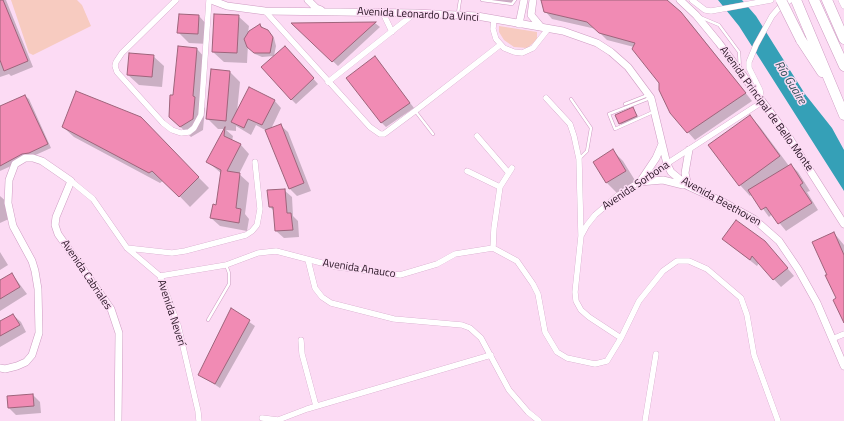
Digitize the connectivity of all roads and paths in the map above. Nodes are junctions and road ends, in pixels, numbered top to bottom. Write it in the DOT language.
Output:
graph roads {
  1 [pos="176,0"];
  2 [pos="210,0"];
  3 [pos="308,0"];
  4 [pos="460,0"];
  5 [pos="482,0"];
  6 [pos="515,0"];
  7 [pos="524,0"];
  8 [pos="533,0"];
  9 [pos="680,0"];
  10 [pos="692,0"];
  11 [pos="771,0"];
  12 [pos="781,0"];
  13 [pos="790,0"];
  14 [pos="796,0"];
  15 [pos="814,0"];
  16 [pos="827,0"];
  17 [pos="841,0"];
  18 [pos="844,6"];
  19 [pos="265,11"];
  20 [pos="327,11"];
  21 [pos="383,13"];
  22 [pos="415,13"];
  23 [pos="458,15"];
  24 [pos="696,15"];
  25 [pos="494,19"];
  26 [pos="519,24"];
  27 [pos="545,28"];
  28 [pos="392,32"];
  29 [pos="844,39"];
  30 [pos="500,45"];
  31 [pos="843,64"];
  32 [pos="740,74"];
  33 [pos="328,82"];
  34 [pos="831,87"];
  35 [pos="649,96"];
  36 [pos="546,98"];
  37 [pos="571,99"];
  38 [pos="762,102"];
  39 [pos="625,104"];
  40 [pos="415,111"];
  41 [pos="655,111"];
  42 [pos="844,115"];
  43 [pos="433,134"];
  44 [pos="477,136"];
  45 [pos="662,144"];
  46 [pos="689,150"];
  47 [pos="578,159"];
  48 [pos="255,162"];
  49 [pos="667,164"];
  50 [pos="467,171"];
  51 [pos="71,181"];
  52 [pos="640,182"];
  53 [pos="688,186"];
  54 [pos="500,187"];
  55 [pos="844,224"];
  56 [pos="581,236"];
  57 [pos="127,248"];
  58 [pos="493,248"];
  59 [pos="308,260"];
  60 [pos="226,265"];
  61 [pos="160,276"];
  62 [pos="208,320"];
  63 [pos="844,334"];
  64 [pos="621,338"];
  65 [pos="832,339"];
  66 [pos="301,340"];
  67 [pos="656,354"];
  68 [pos="491,355"];
  69 [pos="844,366"];
  70 [pos="0,368"];
  71 [pos="316,406"];
  72 [pos="262,418"];
  73 [pos="118,421"];
  74 [pos="199,421"];
  75 [pos="539,421"];
  76 [pos="645,421"];
  77 [pos="778,421"];
  1 -- 2 [label="street"];
  2 -- 19 [label="street, Avenida Leonardo Da Vinci"];
  3 -- 20 [label="street"];
  4 -- 23 [label="lane"];
  5 -- 6 [label="lane"];
  7 -- 26 [label="street"];
  8 -- 27 [label="street"];
  9 -- 24 [label="street, Avenida Principal de Bello Monte"];
  10 -- 11 [label="street"];
  12 -- 34 [label="highway, bridge"];
  13 -- 38 [label="street"];
  14 -- 34 [label="highway"];
  15 -- 31 [label="highway"];
  16 -- 29 [label="highway"];
  17 -- 18 [label="street"];
  19 -- 20 [label="street, Avenida Leonardo Da Vinci"];
  19 -- 33 [label="street"];
  20 -- 21 [label="street, Avenida Leonardo Da Vinci"];
  21 -- 22 [label="street, Avenida Leonardo Da Vinci"];
  21 -- 28 [label="street"];
  22 -- 23 [label="street, Avenida Leonardo Da Vinci"];
  22 -- 28 [label="street"];
  23 -- 25 [label="street, Avenida Leonardo Da Vinci"];
  24 -- 32 [label="street, Avenida Principal de Bello Monte"];
  24 -- 32 [label="lane"];
  25 -- 26 [label="street, Avenida Leonardo Da Vinci"];
  25 -- 30 [label="street"];
  26 -- 27 [label="street, Avenida Leonardo Da Vinci"];
  27 -- 30 [label="street"];
  27 -- 35 [label="street, Avenida Leonardo Da Vinci"];
  28 -- 33 [label="street"];
  30 -- 40 [label="street"];
  32 -- 38 [label="street, Avenida Principal de Bello Monte"];
  33 -- 40 [label="street"];
  34 -- 42 [label="highway"];
  35 -- 39 [label="lane"];
  35 -- 41 [label="street, Avenida Leonardo Da Vinci"];
  35 -- 41 [label="lane"];
  36 -- 47 [label="street"];
  37 -- 47 [label="lane"];
  38 -- 46 [label="street, Avenida Sorbona"];
  38 -- 55 [label="street, Avenida Principal de Bello Monte"];
  40 -- 43 [label="lane"];
  41 -- 45 [label="street, Avenida Leonardo Da Vinci"];
  44 -- 54 [label="street"];
  45 -- 49 [label="street, Avenida Leonardo Da Vinci"];
  45 -- 52 [label="street"];
  46 -- 49 [label="street, Avenida Sorbona"];
  46 -- 53 [label="street"];
  47 -- 56 [label="street"];
  48 -- 57 [label="street"];
  49 -- 52 [label="street, Avenida Sorbona"];
  49 -- 53 [label="street, Avenida Beethoven"];
  50 -- 54 [label="street"];
  51 -- 57 [label="street, Avenida Neverí"];
  51 -- 70 [label="street, Avenida Neverí"];
  51 -- 73 [label="street, Avenida Cabriales"];
  52 -- 53 [label="street"];
  52 -- 56 [label="street, Avenida Sorbona"];
  53 -- 65 [label="street, Avenida Beethoven"];
  54 -- 58 [label="street"];
  56 -- 64 [label="street, Avenida Sorbona"];
  57 -- 61 [label="street, Avenida Neverí"];
  58 -- 59 [label="street, Avenida Anauco"];
  58 -- 64 [label="street"];
  59 -- 60 [label="street, Avenida Anauco"];
  59 -- 68 [label="street"];
  60 -- 61 [label="street, Avenida Anauco"];
  60 -- 62 [label="lane"];
  61 -- 74 [label="street, Avenida Neverí"];
  63 -- 65 [label="street"];
  64 -- 77 [label="street"];
  65 -- 69 [label="street, Avenida Beethoven"];
  66 -- 71 [label="street"];
  67 -- 76 [label="street"];
  68 -- 71 [label="street"];
  68 -- 75 [label="street"];
  71 -- 72 [label="street"];
}
